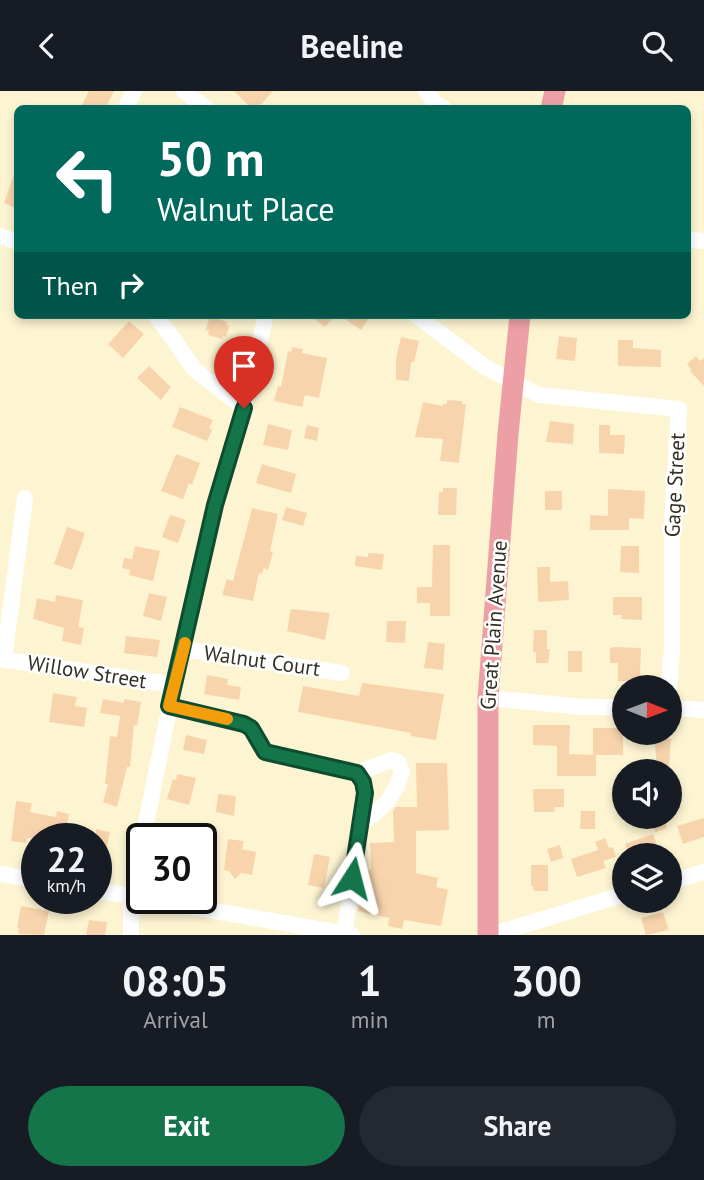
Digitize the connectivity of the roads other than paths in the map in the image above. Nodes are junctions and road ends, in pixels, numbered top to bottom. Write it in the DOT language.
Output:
graph roads {
  1 [pos="184,91"];
  2 [pos="426,91"];
  3 [pos="202,105"];
  4 [pos="438,105"];
  5 [pos="159,319"];
  6 [pos="265,319"];
  7 [pos="421,319"];
  8 [pos="520,319"];
  9 [pos="514,382"];
  10 [pos="244,408"];
  11 [pos="25,498"];
  12 [pos="183,649"];
  13 [pos="2,659"];
  14 [pos="342,673"];
  15 [pos="670,675"];
  16 [pos="174,685"];
  17 [pos="488,698"];
  18 [pos="169,706"];
  19 [pos="612,707"];
  20 [pos="682,709"];
  21 [pos="704,710"];
  22 [pos="357,773"];
  23 [pos="146,823"];
  24 [pos="360,823"];
  25 [pos="704,872"];
  26 [pos="0,874"];
  27 [pos="21,877"];
  28 [pos="682,878"];
  29 [pos="612,898"];
  30 [pos="217,911"];
  31 [pos="131,914"];
  32 [pos="347,934"];
  33 [pos="131,935"];
  34 [pos="489,935"];
  1 -- 3 [label="street"];
  2 -- 4 [label="street"];
  5 -- 10 [label="street"];
  6 -- 10 [label="street"];
  7 -- 9 [label="street"];
  8 -- 9 [label="main road, Great Plain Avenue"];
  9 -- 15 [label="street, Gage Street"];
  9 -- 17 [label="main road, Great Plain Avenue"];
  10 -- 12 [label="street"];
  11 -- 13 [label="street"];
  12 -- 14 [label="street, Walnut Court"];
  12 -- 16 [label="street"];
  13 -- 16 [label="street, Willow Street"];
  16 -- 18 [label="street"];
  17 -- 19 [label="street"];
  17 -- 34 [label="main road, Great Plain Avenue"];
  18 -- 22 [label="street"];
  18 -- 23 [label="street"];
  20 -- 21 [label="street"];
  22 -- 24 [label="street"];
  22 -- 24 [label="street"];
  24 -- 32 [label="street"];
  25 -- 28 [label="street"];
  26 -- 27 [label="street"];
  29 -- 34 [label="street"];
  30 -- 32 [label="street"];
  31 -- 33 [label="street"];
}
